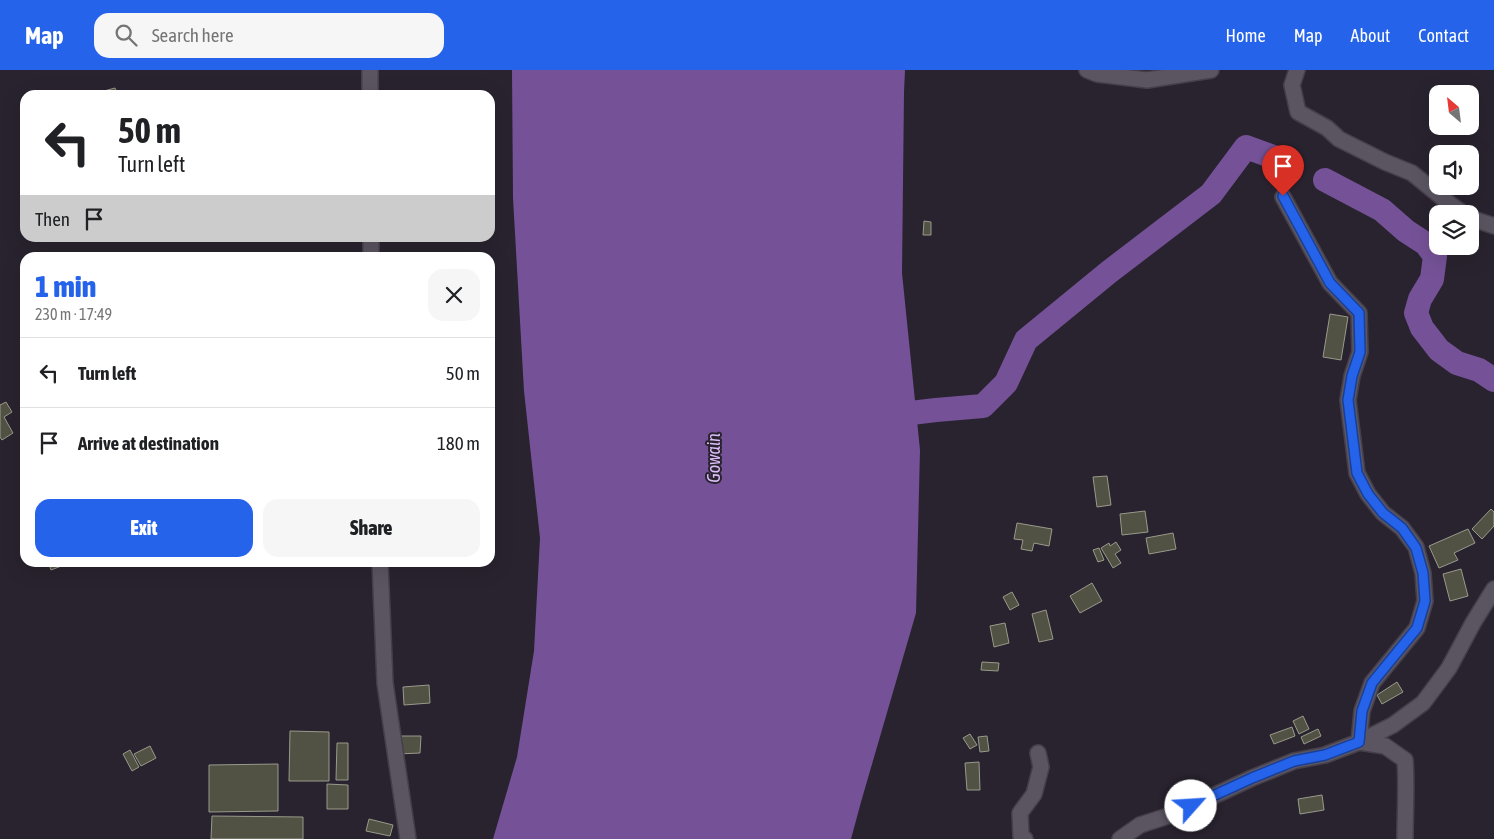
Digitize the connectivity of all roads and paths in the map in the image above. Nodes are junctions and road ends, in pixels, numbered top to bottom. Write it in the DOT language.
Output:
graph roads {
  1 [pos="370,70"];
  2 [pos="1087,70"];
  3 [pos="1211,70"];
  4 [pos="1297,70"];
  5 [pos="370,90"];
  6 [pos="1283,196"];
  7 [pos="1451,205"];
  8 [pos="1479,221"];
  9 [pos="1494,226"];
  10 [pos="380,567"];
  11 [pos="1494,589"];
  12 [pos="1359,742"];
  13 [pos="1038,753"];
  14 [pos="408,839"];
  15 [pos="1025,839"];
  16 [pos="1120,839"];
  17 [pos="1405,839"];
  1 -- 5 [label="street"];
  2 -- 3 [label="street"];
  4 -- 7 [label="street"];
  6 -- 12 [label="street"];
  8 -- 9 [label="street"];
  10 -- 14 [label="street"];
  11 -- 12 [label="street"];
  12 -- 16 [label="street"];
  12 -- 17 [label="street"];
  13 -- 15 [label="street"];
}
